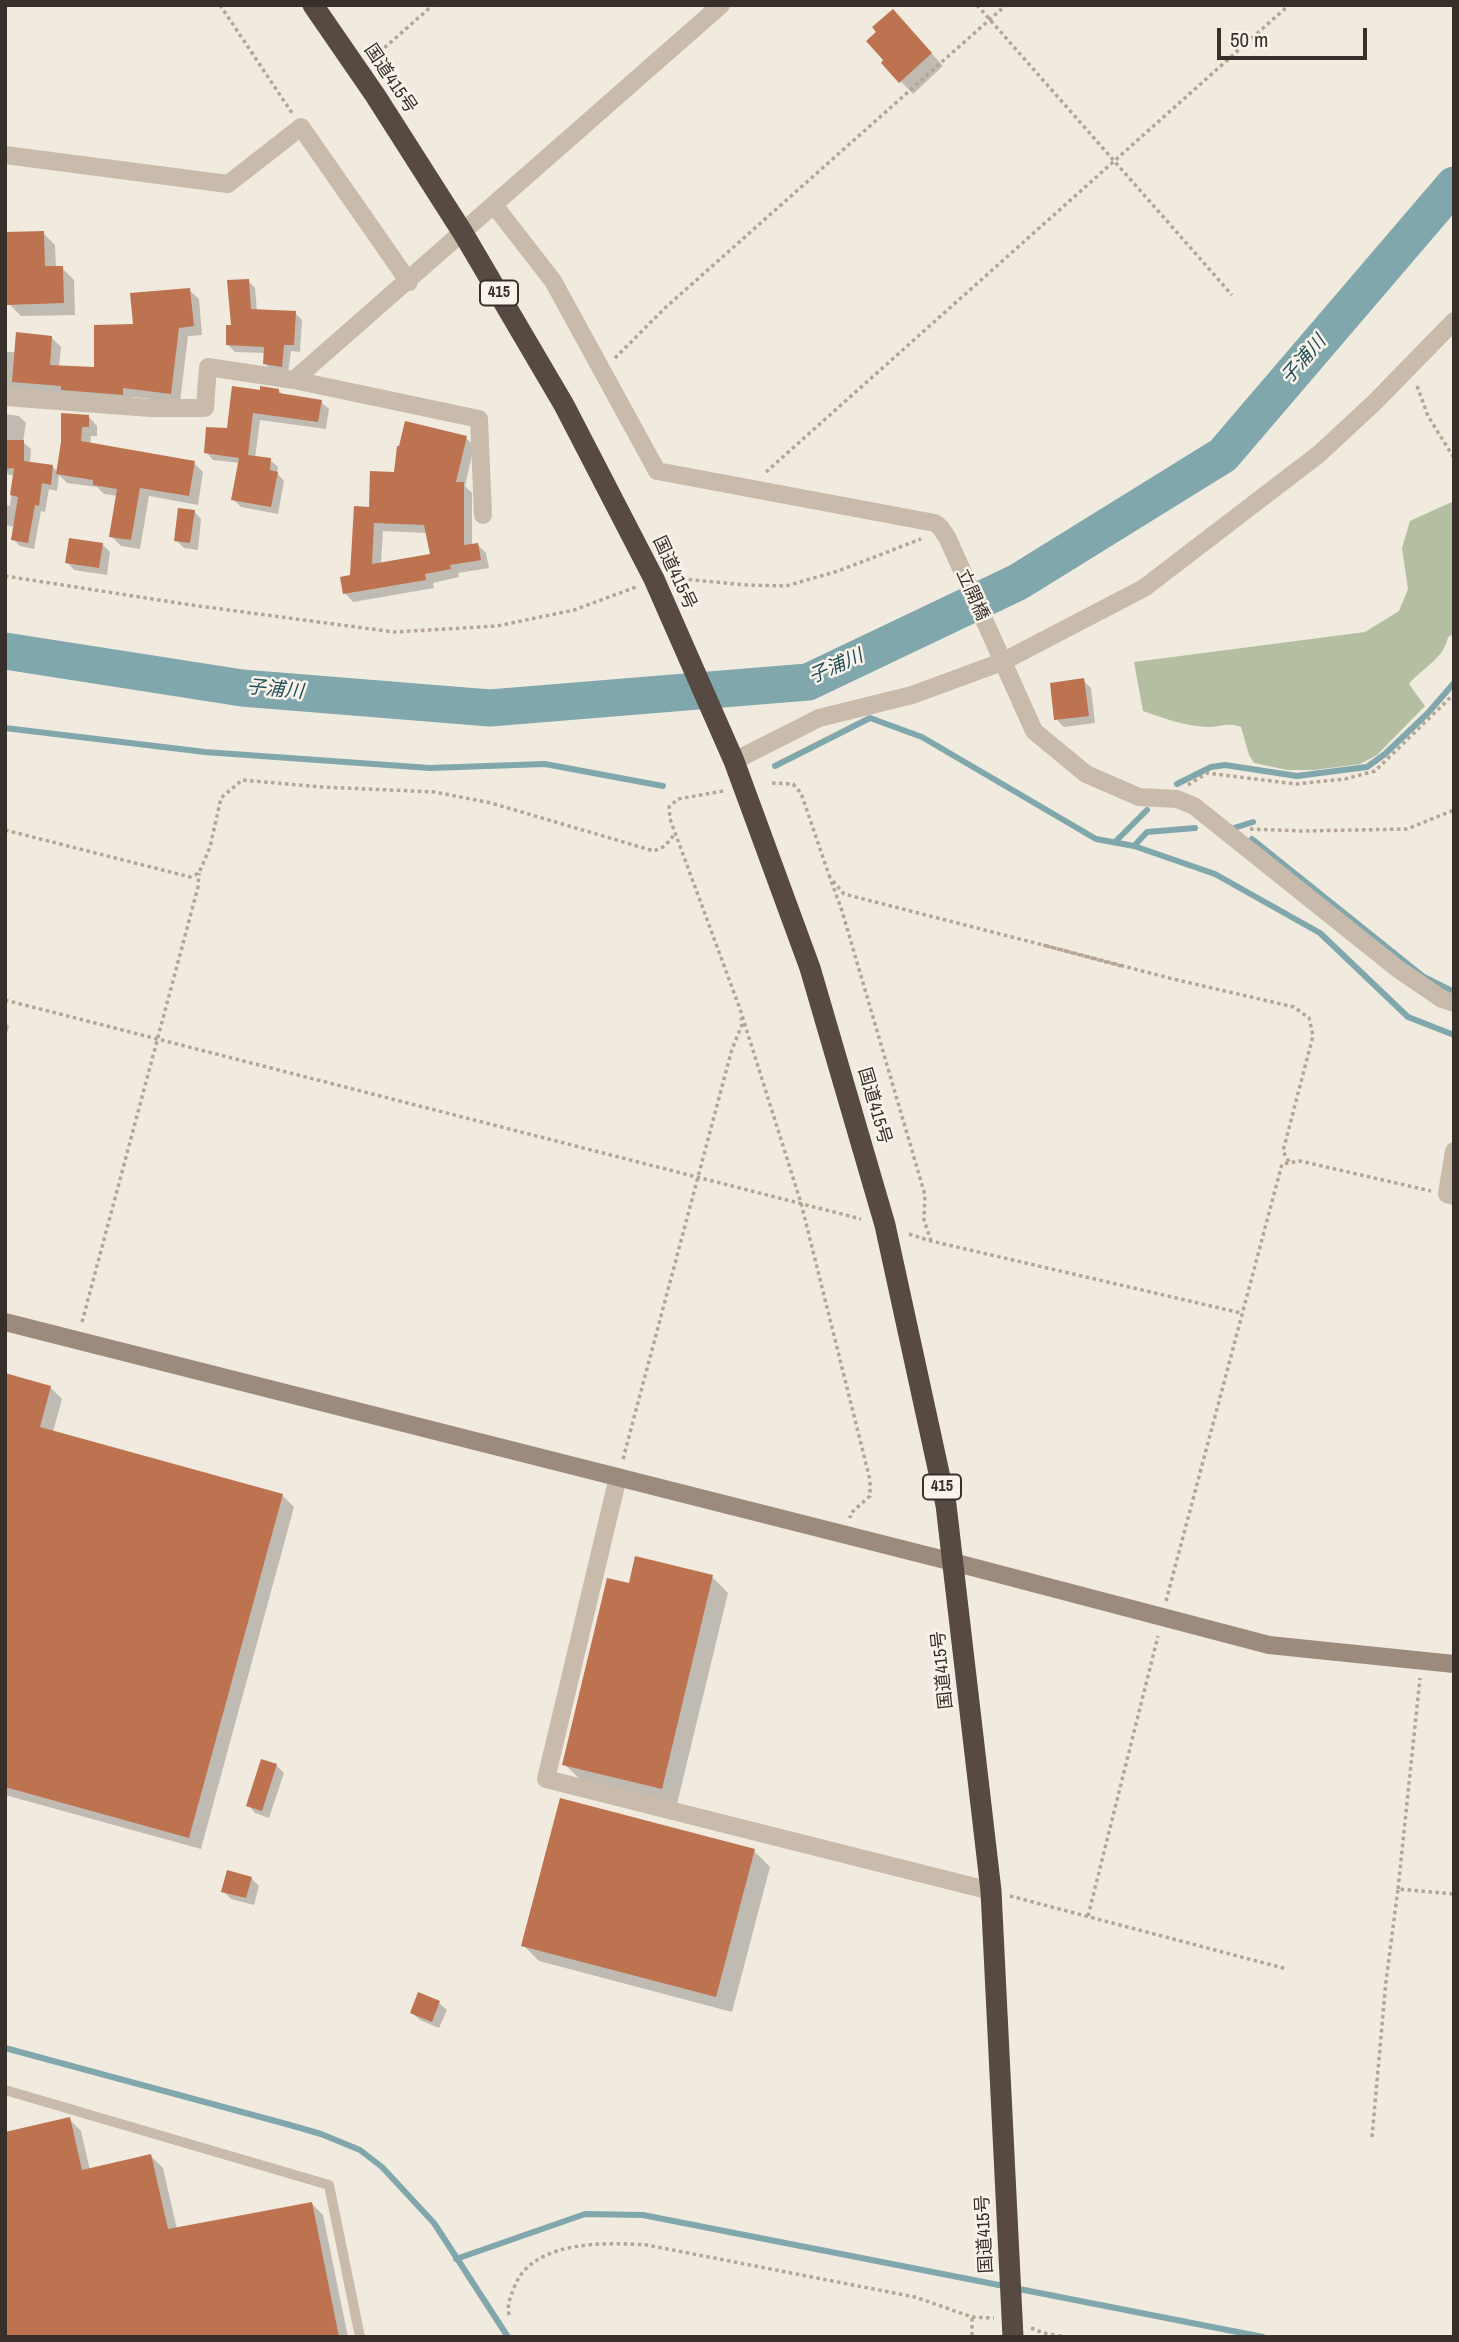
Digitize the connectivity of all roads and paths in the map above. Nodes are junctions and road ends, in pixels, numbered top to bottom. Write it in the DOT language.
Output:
graph roads {
  1 [pos="220,5"];
  2 [pos="313,5"];
  3 [pos="433,5"];
  4 [pos="721,5"];
  5 [pos="977,5"];
  6 [pos="1006,5"];
  7 [pos="1289,5"];
  8 [pos="990,19"];
  9 [pos="358,71"];
  10 [pos="301,127"];
  11 [pos="5,155"];
  12 [pos="1115,160"];
  13 [pos="494,205"];
  14 [pos="463,233"];
  15 [pos="409,282"];
  16 [pos="1232,295"];
  17 [pos="1454,321"];
  18 [pos="1408,368"];
  19 [pos="603,372"];
  20 [pos="294,380"];
  21 [pos="5,397"];
  22 [pos="1454,458"];
  23 [pos="749,488"];
  24 [pos="483,515"];
  25 [pos="927,522"];
  26 [pos="5,576"];
  27 [pos="657,587"];
  28 [pos="1000,657"];
  29 [pos="1454,694"];
  30 [pos="734,761"];
  31 [pos="772,783"];
  32 [pos="726,791"];
  33 [pos="1177,799"];
  34 [pos="1454,810"];
  35 [pos="5,830"];
  36 [pos="675,833"];
  37 [pos="1240,841"];
  38 [pos="200,873"];
  39 [pos="829,875"];
  40 [pos="1069,952"];
  41 [pos="1121,965"];
  42 [pos="5,1000"];
  43 [pos="1454,1003"];
  44 [pos="740,1009"];
  45 [pos="157,1038"];
  46 [pos="1454,1151"];
  47 [pos="1289,1162"];
  48 [pos="699,1176"];
  49 [pos="1450,1195"];
  50 [pos="801,1203"];
  51 [pos="885,1225"];
  52 [pos="1241,1313"];
  53 [pos="5,1322"];
  54 [pos="77,1341"];
  55 [pos="618,1477"];
  56 [pos="845,1535"];
  57 [pos="953,1562"];
  58 [pos="1162,1617"];
  59 [pos="1421,1661"];
  60 [pos="1454,1664"];
  61 [pos="1398,1889"];
  62 [pos="991,1891"];
  63 [pos="1454,1894"];
  64 [pos="1088,1916"];
  65 [pos="1287,1969"];
  66 [pos="5,2090"];
  67 [pos="1372,2137"];
  68 [pos="509,2315"];
  69 [pos="1013,2323"];
  70 [pos="360,2337"];
  71 [pos="972,2337"];
  72 [pos="1065,2337"];
  1 -- 10 [label="path"];
  2 -- 9 [label="highway, 国道415号 / 415"];
  3 -- 9 [label="path"];
  4 -- 13 [label="street"];
  5 -- 8 [label="path"];
  6 -- 8 [label="path"];
  7 -- 12 [label="path"];
  8 -- 12 [label="path"];
  8 -- 19 [label="path"];
  9 -- 14 [label="highway, 国道415号 / 415"];
  10 -- 11 [label="street"];
  10 -- 15 [label="street"];
  12 -- 16 [label="path"];
  12 -- 23 [label="path"];
  13 -- 14 [label="street"];
  13 -- 19 [label="street"];
  14 -- 15 [label="street"];
  14 -- 27 [label="highway, 国道415号 / 415"];
  15 -- 20 [label="street"];
  17 -- 18 [label="street"];
  18 -- 22 [label="path"];
  18 -- 28 [label="street"];
  19 -- 23 [label="street"];
  20 -- 21 [label="street"];
  20 -- 24 [label="street"];
  23 -- 25 [label="street"];
  25 -- 27 [label="path"];
  25 -- 28 [label="street, 立開橋"];
  26 -- 27 [label="path"];
  27 -- 30 [label="highway, 国道415号 / 415"];
  28 -- 30 [label="street"];
  28 -- 33 [label="street, 立開橋"];
  29 -- 33 [label="path"];
  30 -- 51 [label="highway, 国道415号 / 415"];
  31 -- 39 [label="path"];
  32 -- 36 [label="path"];
  33 -- 37 [label="street"];
  34 -- 37 [label="path"];
  35 -- 38 [label="path"];
  36 -- 38 [label="path"];
  36 -- 44 [label="path"];
  37 -- 43 [label="street"];
  38 -- 45 [label="path"];
  39 -- 40 [label="path"];
  39 -- 52 [label="path"];
  40 -- 41 [label="path"];
  40 -- 47 [label="path"];
  42 -- 45 [label="path"];
  44 -- 48 [label="path"];
  44 -- 50 [label="path"];
  45 -- 48 [label="path"];
  45 -- 54 [label="path"];
  46 -- 49 [label="street"];
  47 -- 49 [label="path"];
  47 -- 52 [label="path"];
  48 -- 50 [label="path"];
  48 -- 55 [label="path"];
  50 -- 51 [label="path"];
  50 -- 56 [label="path"];
  51 -- 57 [label="highway, 国道415号 / 415"];
  52 -- 58 [label="path"];
  53 -- 54 [label="street"];
  54 -- 55 [label="street"];
  55 -- 56 [label="street"];
  55 -- 62 [label="street"];
  56 -- 57 [label="street"];
  57 -- 58 [label="street"];
  57 -- 62 [label="highway, 国道415号 / 415"];
  58 -- 59 [label="street"];
  58 -- 64 [label="path"];
  59 -- 60 [label="street"];
  59 -- 61 [label="path"];
  61 -- 63 [label="path"];
  61 -- 67 [label="path"];
  62 -- 64 [label="path"];
  62 -- 69 [label="highway, 国道415号 / 415"];
  64 -- 65 [label="path"];
  66 -- 70 [label="lane"];
  68 -- 71 [label="path"];
  69 -- 72 [label="path"];
}
